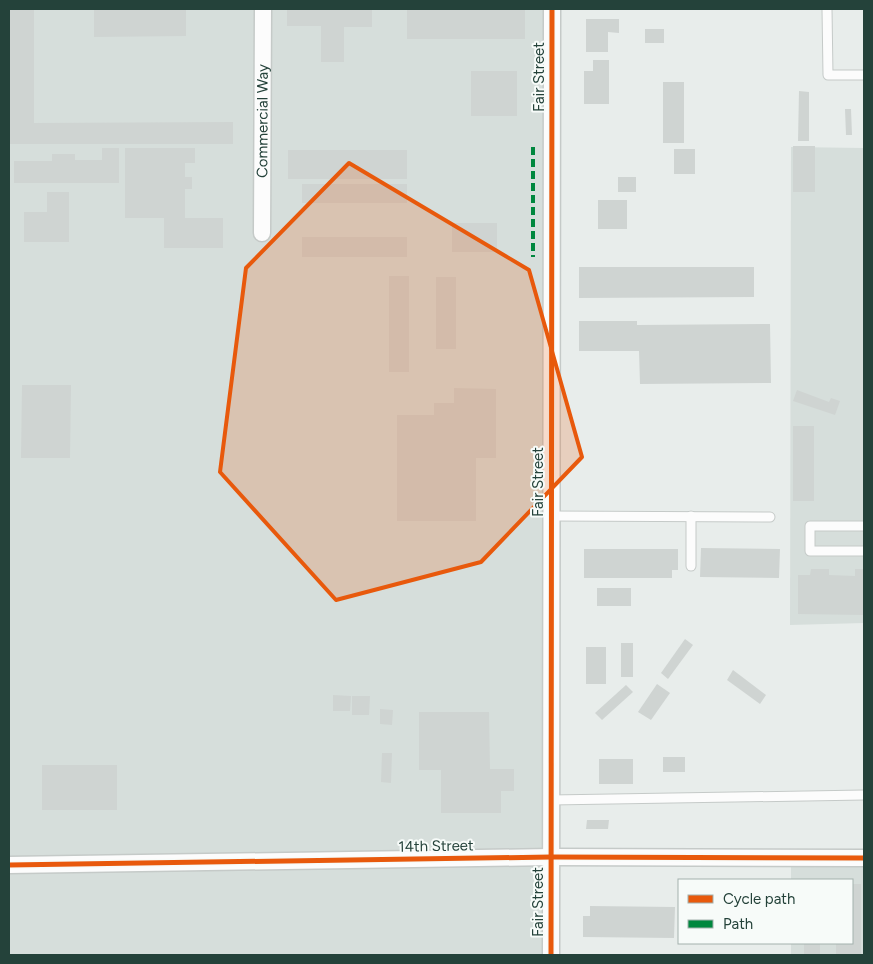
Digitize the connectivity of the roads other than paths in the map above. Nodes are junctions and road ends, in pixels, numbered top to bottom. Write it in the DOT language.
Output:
graph roads {
  1 [pos="263,9"];
  2 [pos="552,9"];
  3 [pos="827,9"];
  4 [pos="864,75"];
  5 [pos="262,233"];
  6 [pos="550,516"];
  7 [pos="691,516"];
  8 [pos="770,517"];
  9 [pos="864,526"];
  10 [pos="864,551"];
  11 [pos="691,566"];
  12 [pos="864,795"];
  13 [pos="551,800"];
  14 [pos="551,857"];
  15 [pos="864,858"];
  16 [pos="9,865"];
  17 [pos="551,955"];
  1 -- 5 [label="street, Commercial Way"];
  2 -- 6 [label="street, Fair Street"];
  3 -- 4 [label="lane"];
  6 -- 7 [label="lane"];
  6 -- 13 [label="street, Fair Street"];
  7 -- 8 [label="lane"];
  7 -- 11 [label="lane"];
  9 -- 10 [label="lane"];
  12 -- 13 [label="lane"];
  13 -- 14 [label="street, Fair Street"];
  14 -- 15 [label="street, 14th Street"];
  14 -- 16 [label="street, 14th Street"];
  14 -- 17 [label="street, Fair Street"];
}
